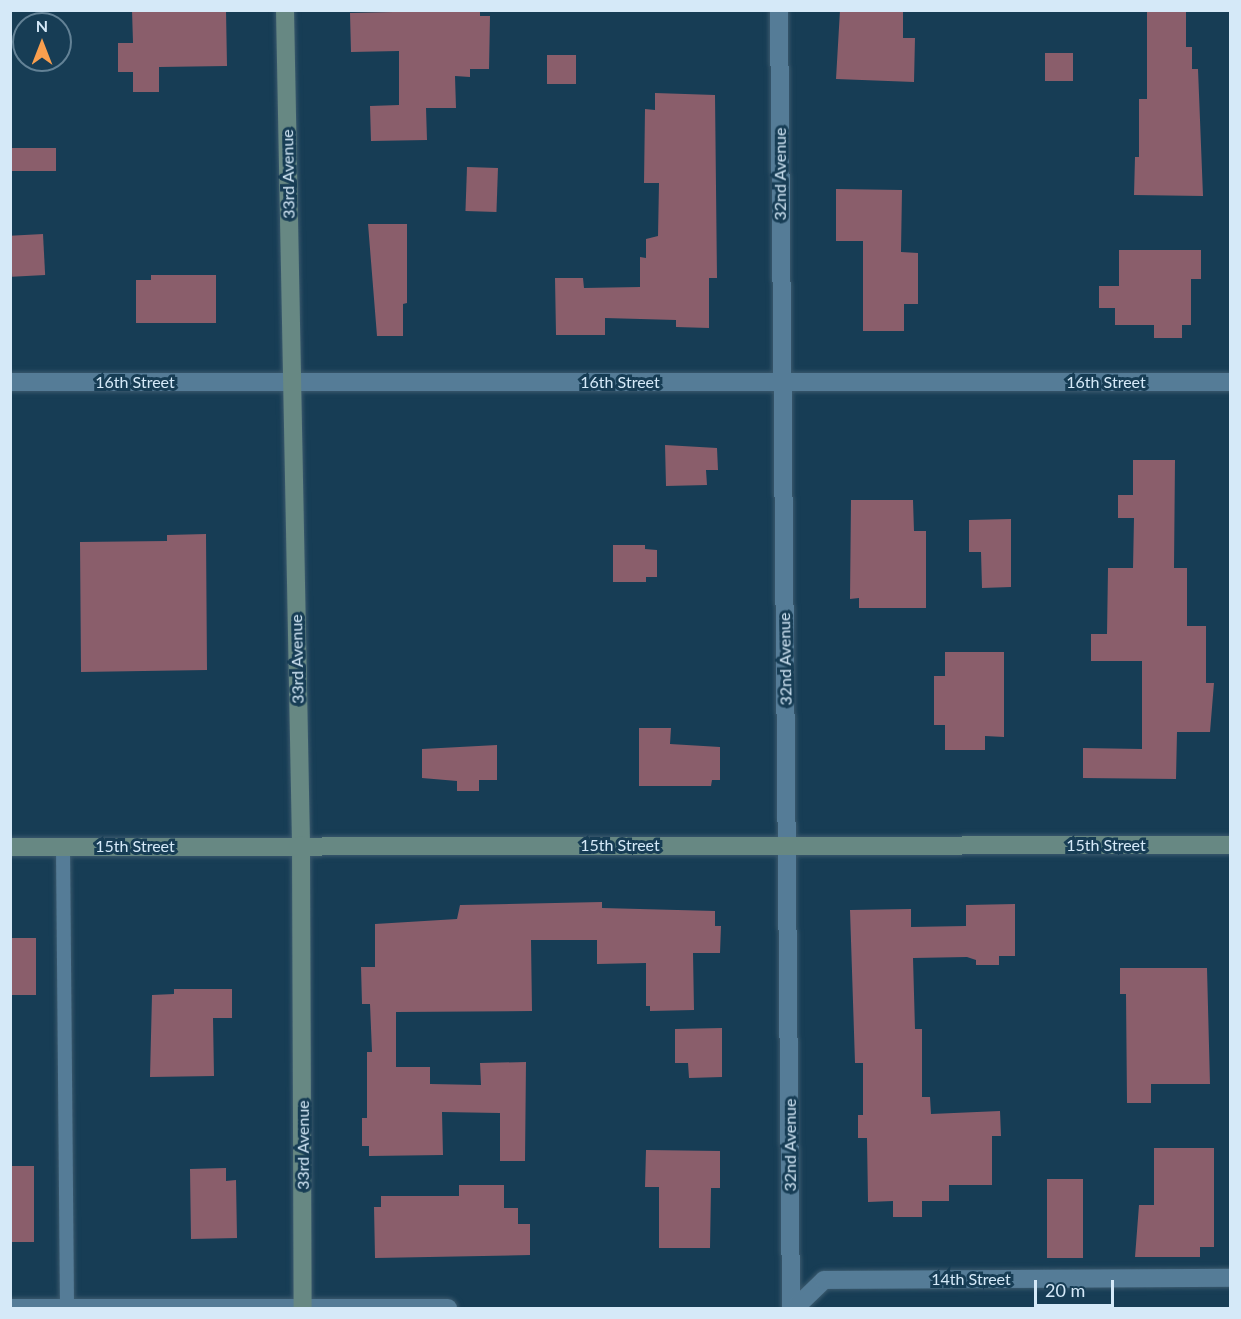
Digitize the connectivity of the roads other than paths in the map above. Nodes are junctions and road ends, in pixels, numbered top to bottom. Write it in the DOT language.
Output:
graph roads {
  1 [pos="285,10"];
  2 [pos="779,10"];
  3 [pos="781,381"];
  4 [pos="10,382"];
  5 [pos="1230,382"];
  6 [pos="292,383"];
  7 [pos="301,845"];
  8 [pos="788,845"];
  9 [pos="1230,845"];
  10 [pos="10,847"];
  11 [pos="63,847"];
  12 [pos="1230,1278"];
  13 [pos="10,1308"];
  14 [pos="67,1308"];
  15 [pos="303,1308"];
  16 [pos="448,1308"];
  17 [pos="793,1308"];
  1 -- 6 [label="street, 33rd Avenue"];
  2 -- 3 [label="street, 32nd Avenue"];
  3 -- 5 [label="street, 16th Street"];
  3 -- 6 [label="street, 16th Street"];
  3 -- 8 [label="street, 32nd Avenue"];
  4 -- 6 [label="street, 16th Street"];
  6 -- 7 [label="street, 33rd Avenue"];
  7 -- 8 [label="street, 15th Street"];
  7 -- 11 [label="street, 15th Street"];
  7 -- 15 [label="street, 33rd Avenue"];
  8 -- 9 [label="street, 15th Street"];
  8 -- 17 [label="street, 32nd Avenue"];
  10 -- 11 [label="street, 15th Street"];
  11 -- 14 [label="lane"];
  12 -- 17 [label="street, 14th Street"];
  13 -- 14 [label="street"];
  14 -- 15 [label="street"];
  15 -- 16 [label="street"];
}
